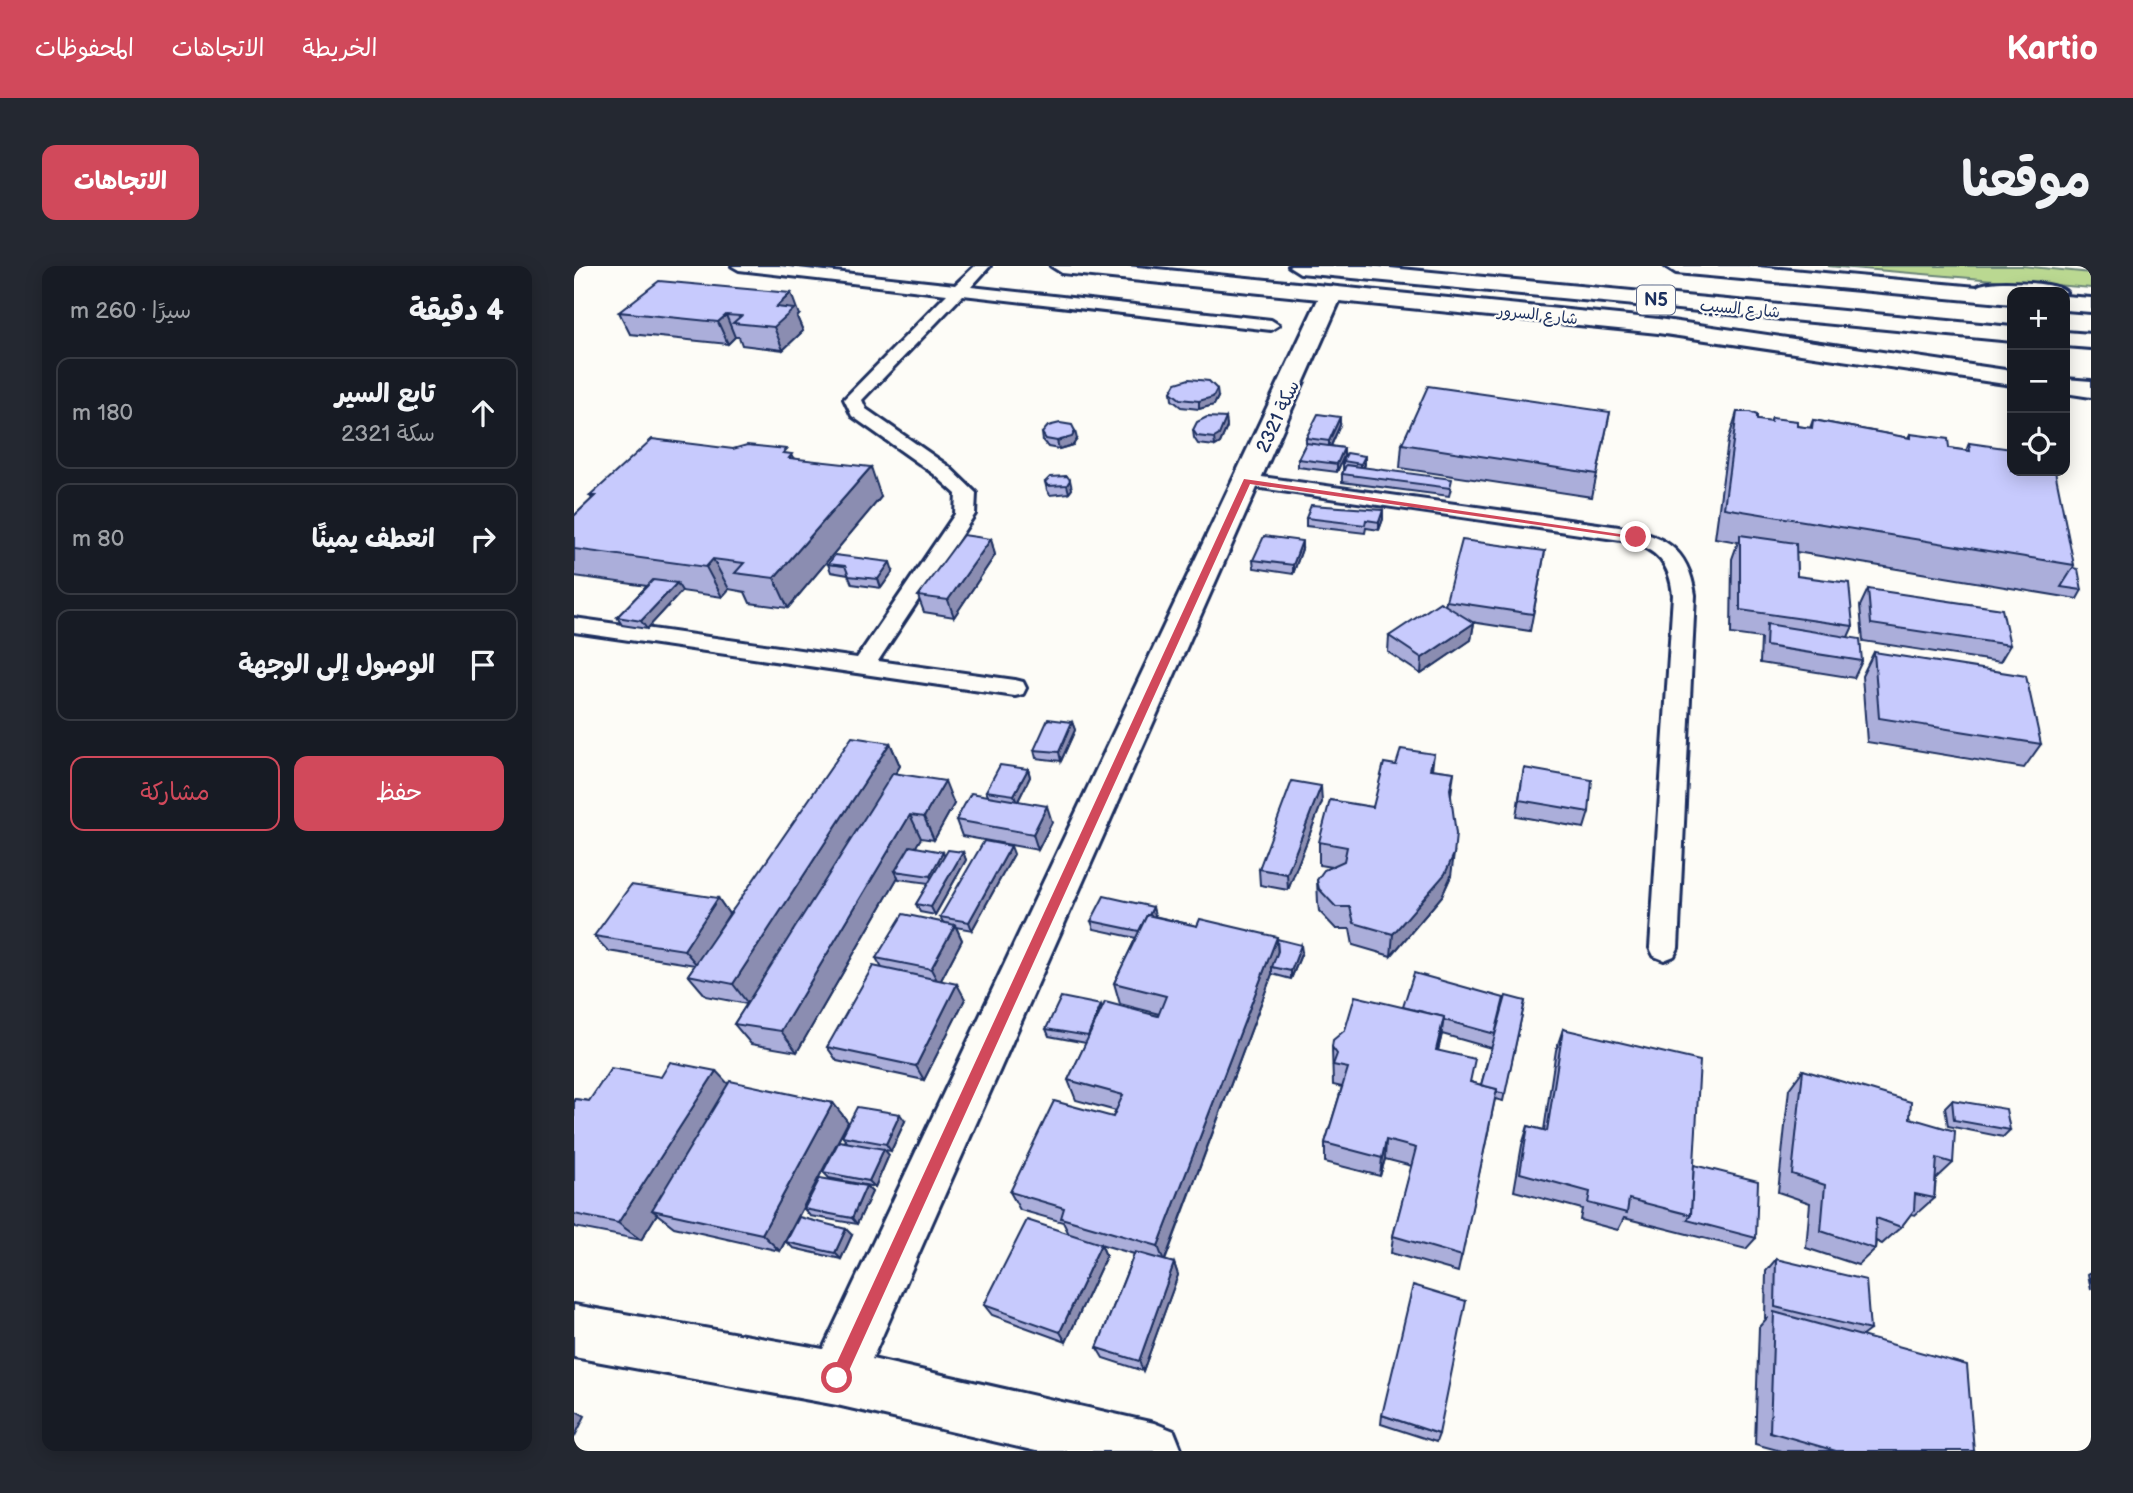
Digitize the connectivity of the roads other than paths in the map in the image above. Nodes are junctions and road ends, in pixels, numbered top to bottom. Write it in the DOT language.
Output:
graph roads {
  1 [pos="739,266"];
  2 [pos="983,266"];
  3 [pos="1062,266"];
  4 [pos="1300,266"];
  5 [pos="1676,266"];
  6 [pos="1905,287"];
  7 [pos="961,290"];
  8 [pos="2007,290"];
  9 [pos="1332,293"];
  10 [pos="2070,293"];
  11 [pos="2091,295"];
  12 [pos="2007,297"];
  13 [pos="2070,303"];
  14 [pos="2091,305"];
  15 [pos="1271,325"];
  16 [pos="2007,334"];
  17 [pos="2070,339"];
  18 [pos="2091,341"];
  19 [pos="2007,377"];
  20 [pos="2070,387"];
  21 [pos="2091,389"];
  22 [pos="1247,481"];
  23 [pos="574,625"];
  24 [pos="863,667"];
  25 [pos="1014,688"];
  26 [pos="1664,948"];
  27 [pos="574,1331"];
  28 [pos="837,1378"];
  29 [pos="1154,1451"];
  1 -- 7 [label="lane"];
  2 -- 7 [label="lane"];
  3 -- 9 [label="main road, شارع السرور"];
  4 -- 16 [label="main road, شارع السيب / N5"];
  5 -- 6 [label="main road, شارع السيب / N5"];
  6 -- 8 [label="main road"];
  6 -- 12 [label="main road, شارع السيب / N5"];
  7 -- 15 [label="lane"];
  7 -- 24 [label="lane"];
  9 -- 19 [label="main road, شارع السرور"];
  9 -- 22 [label="main road, سكة 2321"];
  10 -- 11 [label="main road"];
  13 -- 14 [label="main road"];
  17 -- 18 [label="main road"];
  20 -- 21 [label="main road"];
  22 -- 26 [label="lane"];
  22 -- 28 [label="main road, سكة 2321"];
  23 -- 24 [label="lane"];
  24 -- 25 [label="lane"];
  27 -- 28 [label="main road"];
  28 -- 29 [label="main road"];
}
